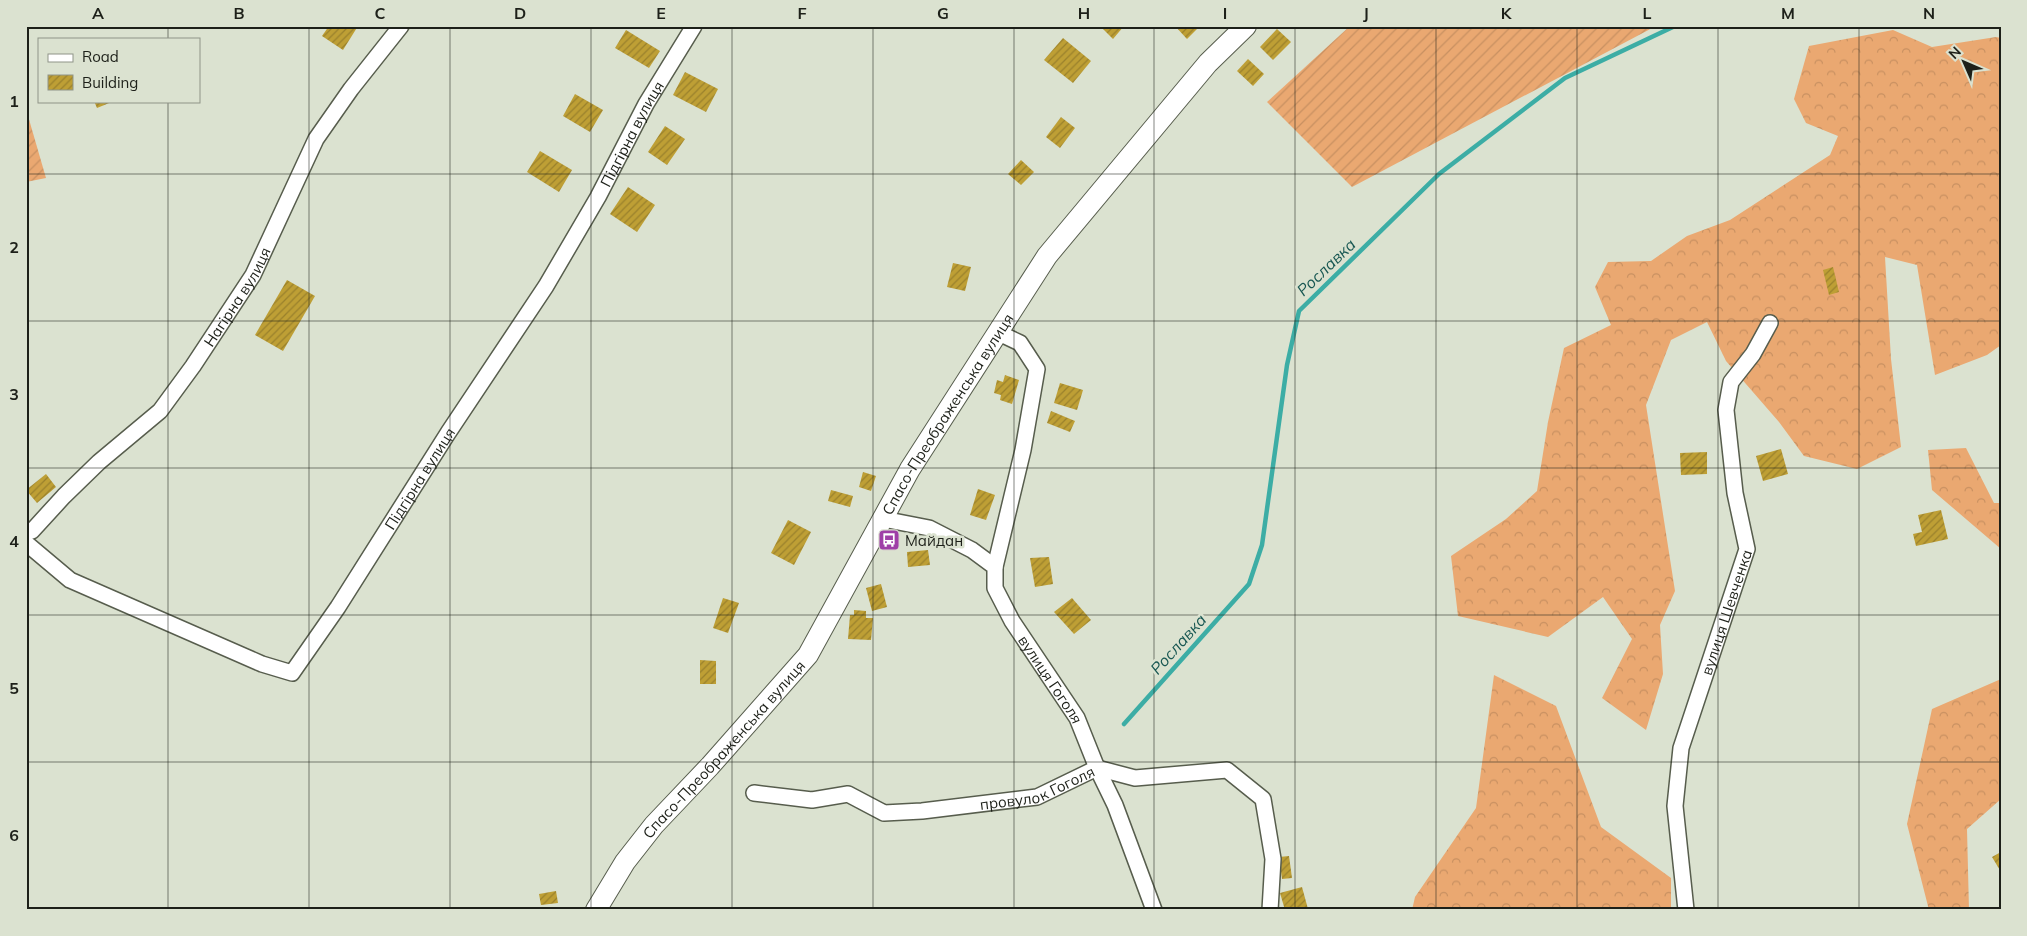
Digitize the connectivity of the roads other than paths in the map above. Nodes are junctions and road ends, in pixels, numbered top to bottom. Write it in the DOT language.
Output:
graph roads {
  1 [pos="401,26"];
  2 [pos="694,26"];
  3 [pos="1246,26"];
  4 [pos="1770,323"];
  5 [pos="999,332"];
  6 [pos="883,519"];
  7 [pos="26,532"];
  8 [pos="26,544"];
  9 [pos="995,567"];
  10 [pos="1097,768"];
  11 [pos="754,794"];
  12 [pos="596,910"];
  13 [pos="1154,910"];
  14 [pos="1270,910"];
  15 [pos="1686,910"];
  1 -- 7 [label="street, Нагірна вулиця"];
  2 -- 8 [label="street, Підгірна вулиця"];
  3 -- 5 [label="street, Спасо-Преображенська вулиця"];
  4 -- 15 [label="street, вулиця Шевченка"];
  5 -- 6 [label="street, Спасо-Преображенська вулиця"];
  5 -- 9 [label="street, вулиця Гоголя"];
  6 -- 9 [label="street"];
  6 -- 12 [label="street, Спасо-Преображенська вулиця"];
  9 -- 10 [label="street, вулиця Гоголя"];
  10 -- 11 [label="street, провулок Гоголя"];
  10 -- 13 [label="street, вулиця Гоголя"];
  10 -- 14 [label="street, провулок Гоголя"];
}
